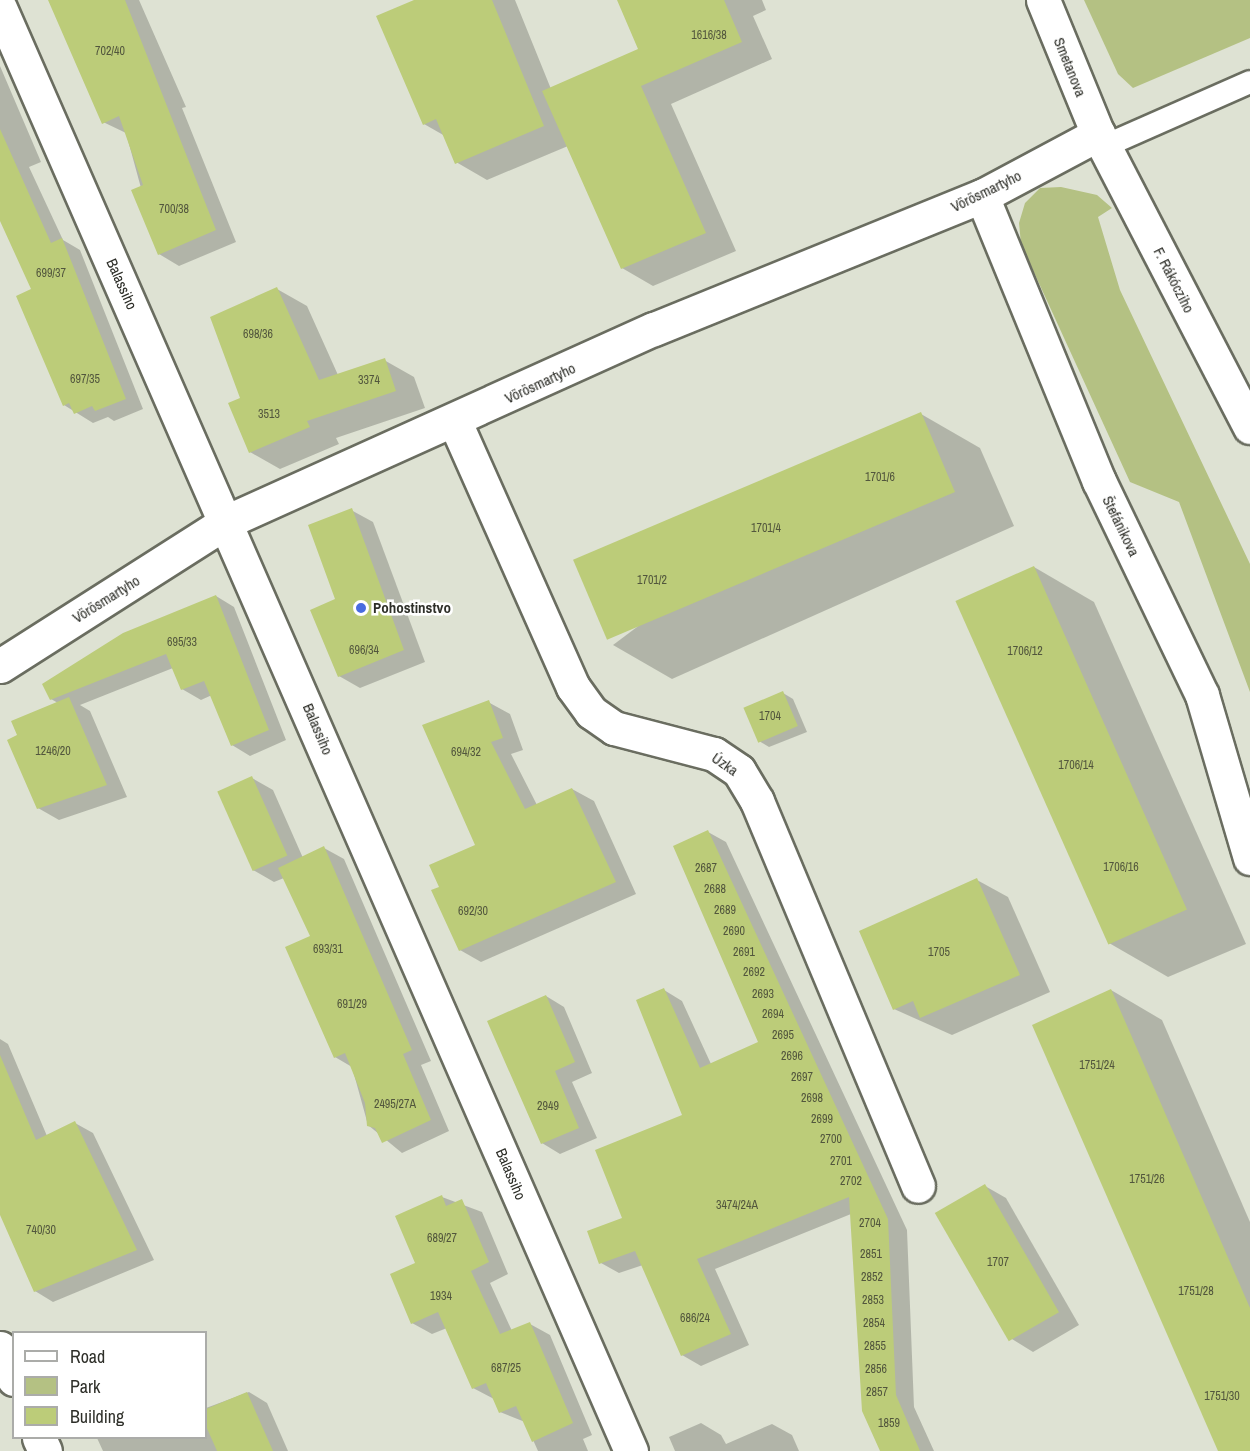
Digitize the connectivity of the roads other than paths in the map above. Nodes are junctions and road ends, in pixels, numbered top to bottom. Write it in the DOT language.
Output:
graph roads {
  1 [pos="1043,0"];
  2 [pos="0,8"];
  3 [pos="1250,82"];
  4 [pos="1101,140"];
  5 [pos="982,196"];
  6 [pos="455,422"];
  7 [pos="1250,427"];
  8 [pos="228,521"];
  9 [pos="0,666"];
  10 [pos="1250,858"];
  11 [pos="918,1186"];
  12 [pos="0,1348"];
  13 [pos="12,1375"];
  14 [pos="631,1451"];
  1 -- 4 [label="street, Smetanova"];
  2 -- 8 [label="street, Balassiho"];
  3 -- 4 [label="lane"];
  4 -- 5 [label="street, Vörösmartyho"];
  4 -- 7 [label="street, F. Rákócziho"];
  5 -- 6 [label="street, Vörösmartyho"];
  5 -- 10 [label="street, Štefánikova"];
  6 -- 8 [label="street, Vörösmartyho"];
  6 -- 11 [label="street, Úzka"];
  8 -- 9 [label="street, Vörösmartyho"];
  8 -- 14 [label="street, Balassiho"];
  12 -- 13 [label="street"];
}
